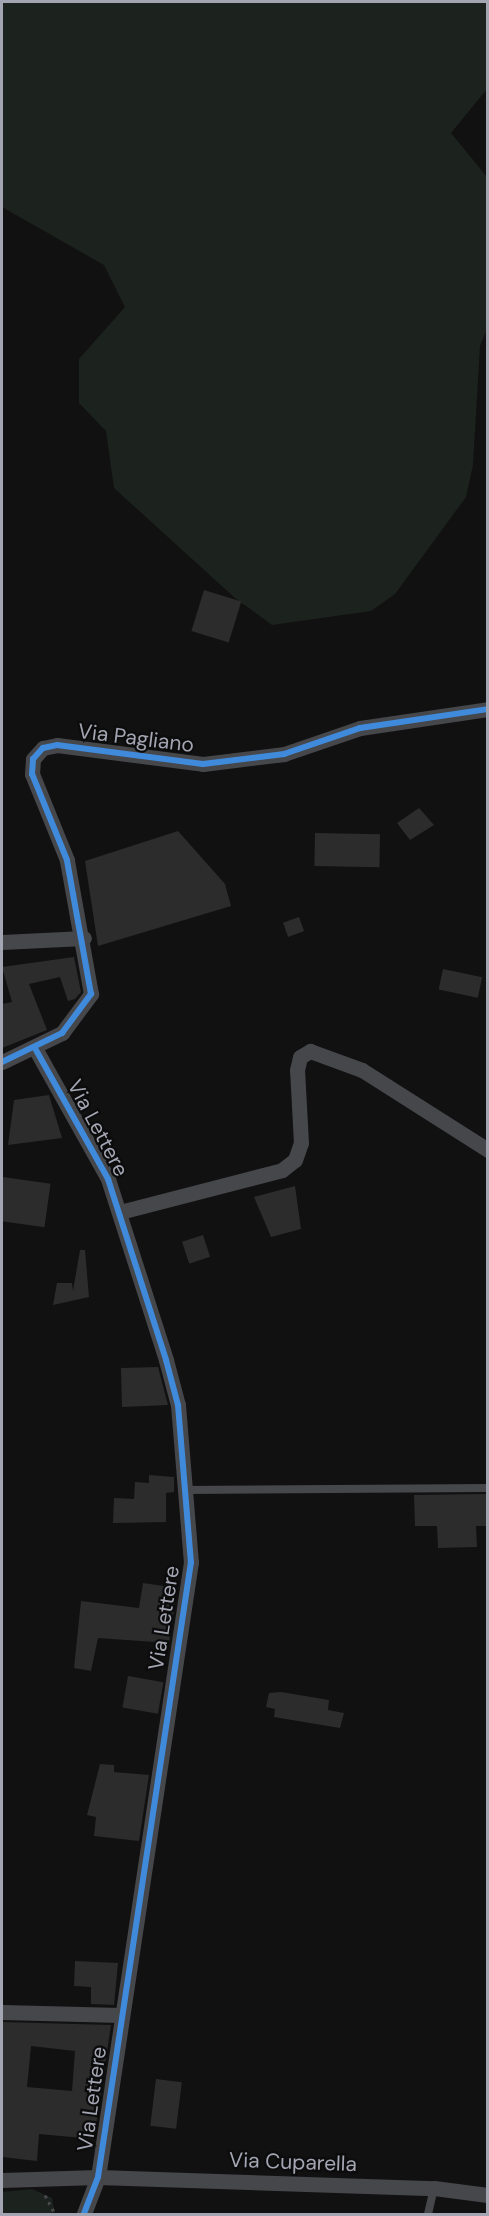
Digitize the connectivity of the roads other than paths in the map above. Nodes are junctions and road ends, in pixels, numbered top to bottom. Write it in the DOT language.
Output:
graph roads {
  1 [pos="488,709"];
  2 [pos="84,938"];
  3 [pos="2,942"];
  4 [pos="36,1050"];
  5 [pos="2,1062"];
  6 [pos="488,1150"];
  7 [pos="120,1212"];
  8 [pos="488,1488"];
  9 [pos="184,1490"];
  10 [pos="2,2012"];
  11 [pos="121,2015"];
  12 [pos="98,2177"];
  13 [pos="2,2180"];
  14 [pos="434,2188"];
  15 [pos="488,2195"];
  16 [pos="84,2214"];
  17 [pos="429,2214"];
  1 -- 2 [label="street, Via Pagliano"];
  2 -- 3 [label="street"];
  2 -- 4 [label="street, Via Pagliano"];
  4 -- 5 [label="street, Via Pagliano"];
  4 -- 7 [label="street, Via Lettere"];
  6 -- 7 [label="street"];
  7 -- 9 [label="street, Via Lettere"];
  8 -- 9 [label="lane"];
  9 -- 11 [label="street, Via Lettere"];
  10 -- 11 [label="street"];
  11 -- 12 [label="street, Via Lettere"];
  12 -- 13 [label="street, Via Cuparella"];
  12 -- 14 [label="street, Via Cuparella"];
  12 -- 16 [label="street, Via Lettere"];
  14 -- 15 [label="street, Via Cuparella"];
  14 -- 17 [label="lane"];
}
